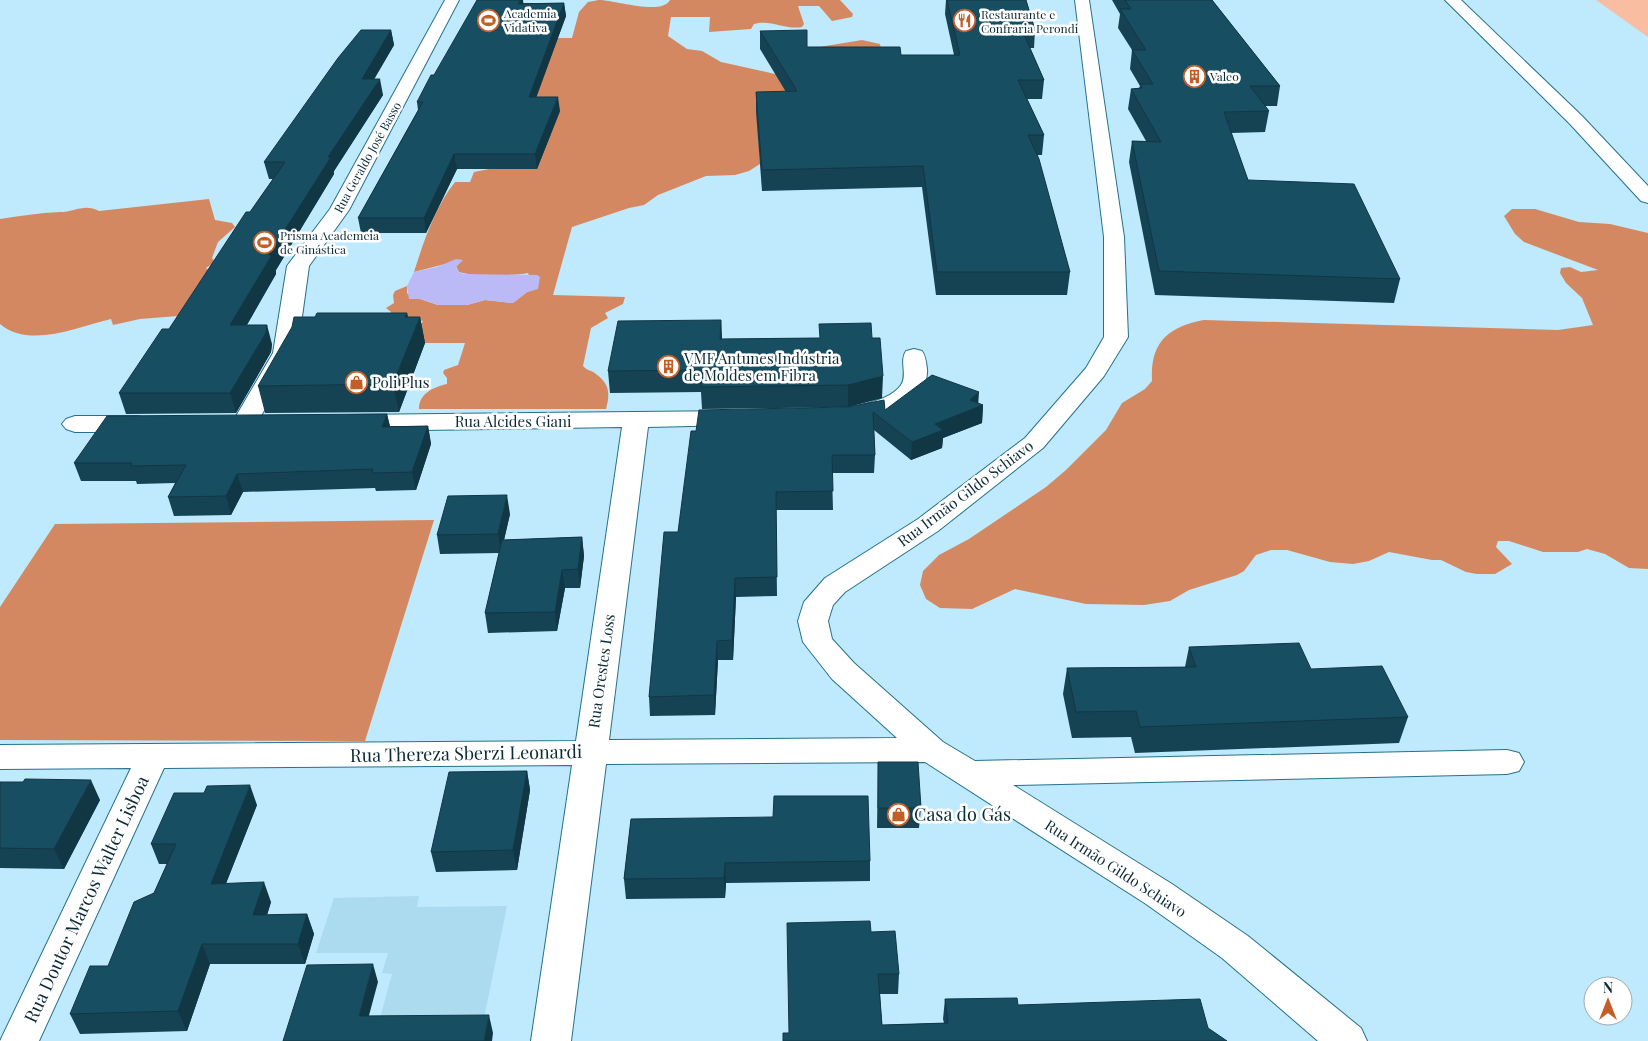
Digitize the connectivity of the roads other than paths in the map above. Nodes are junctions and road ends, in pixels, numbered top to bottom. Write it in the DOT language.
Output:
graph roads {
  1 [pos="452,0"];
  2 [pos="1082,0"];
  3 [pos="1452,0"];
  4 [pos="1648,197"];
  5 [pos="914,356"];
  6 [pos="828,416"];
  7 [pos="761,418"];
  8 [pos="636,420"];
  9 [pos="274,423"];
  10 [pos="323,423"];
  11 [pos="75,424"];
  12 [pos="160,424"];
  13 [pos="931,750"];
  14 [pos="590,752"];
  15 [pos="153,756"];
  16 [pos="0,757"];
  17 [pos="1507,762"];
  18 [pos="969,774"];
  19 [pos="19,1041"];
  20 [pos="551,1041"];
  21 [pos="1347,1041"];
  1 -- 9 [label="street, Rua Geraldo José Basso"];
  2 -- 13 [label="street, Rua Irmão Gildo Schiavo"];
  3 -- 4 [label="street"];
  5 -- 6 [label="street"];
  7 -- 8 [label="street, Rua Alcides Giani"];
  8 -- 10 [label="street, Rua Alcides Giani"];
  8 -- 14 [label="street, Rua Orestes Loss"];
  11 -- 12 [label="street"];
  13 -- 14 [label="street, Rua Thereza Sberzi Leonardi"];
  13 -- 18 [label="street, Rua Irmão Gildo Schiavo"];
  14 -- 15 [label="street, Rua Thereza Sberzi Leonardi"];
  14 -- 20 [label="street, Rua Orestes Loss"];
  15 -- 16 [label="street, Rua Thereza Sberzi Leonardi"];
  15 -- 19 [label="street, Rua Doutor Marcos Walter Lisboa"];
  17 -- 18 [label="street"];
  18 -- 21 [label="street, Rua Irmão Gildo Schiavo"];
}
